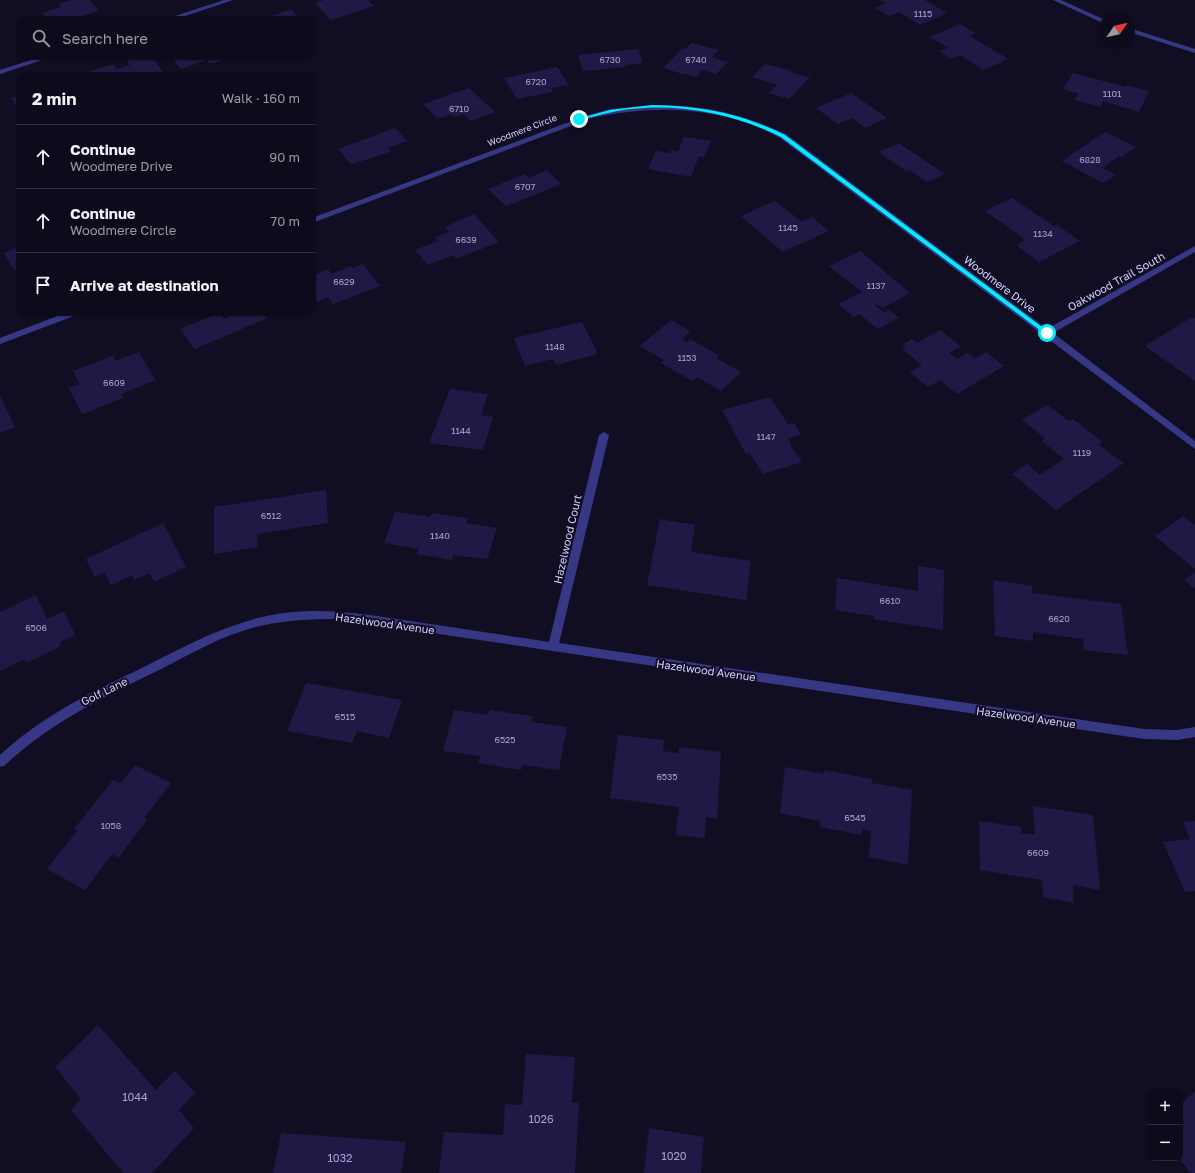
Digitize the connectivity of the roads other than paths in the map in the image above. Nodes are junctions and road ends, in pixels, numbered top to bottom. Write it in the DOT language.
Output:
graph roads {
  1 [pos="230,0"];
  2 [pos="1056,0"];
  3 [pos="179,16"];
  4 [pos="1099,19"];
  5 [pos="1135,32"];
  6 [pos="1195,50"];
  7 [pos="38,60"];
  8 [pos="0,72"];
  9 [pos="790,142"];
  10 [pos="316,219"];
  11 [pos="1195,249"];
  12 [pos="66,316"];
  13 [pos="1047,333"];
  14 [pos="0,341"];
  15 [pos="604,435"];
  16 [pos="1195,446"];
  17 [pos="218,636"];
  18 [pos="553,647"];
  19 [pos="1195,732"];
  20 [pos="0,762"];
  1 -- 3 [label="street"];
  2 -- 4 [label="street"];
  5 -- 6 [label="street"];
  7 -- 8 [label="street"];
  9 -- 10 [label="street, Woodmere Circle"];
  9 -- 13 [label="street, Woodmere Drive"];
  11 -- 13 [label="street, Oakwood Trail South"];
  12 -- 14 [label="street"];
  13 -- 16 [label="street, Woodmere Drive"];
  15 -- 18 [label="street, Hazelwood Court"];
  17 -- 18 [label="street, Hazelwood Avenue"];
  17 -- 20 [label="street, Golf Lane"];
  18 -- 19 [label="street, Hazelwood Avenue"];
}
